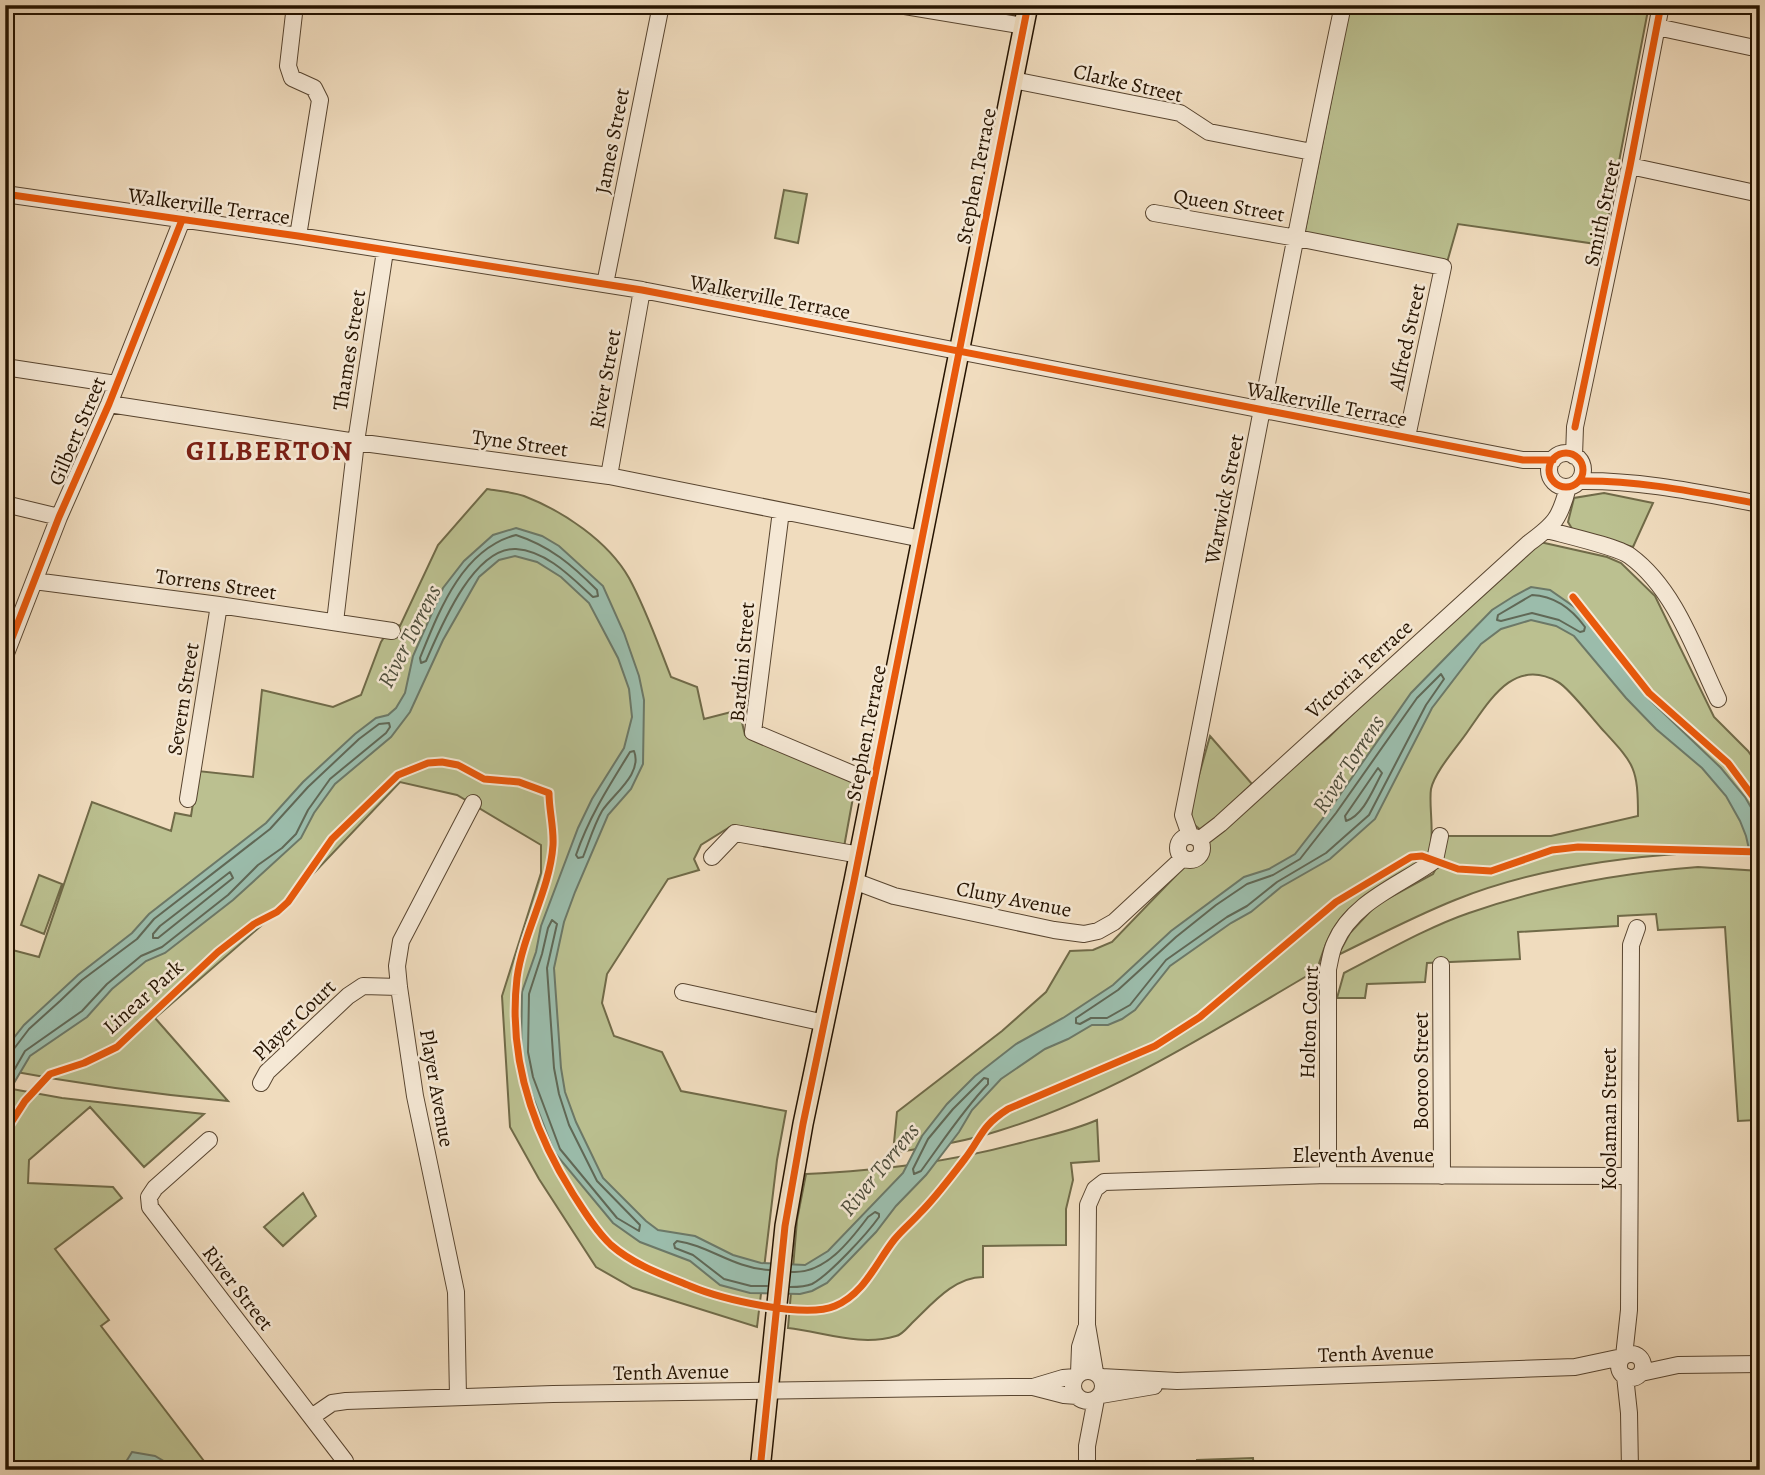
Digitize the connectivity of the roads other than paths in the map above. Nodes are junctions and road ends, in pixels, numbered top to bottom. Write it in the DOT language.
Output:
graph roads {
  1 [pos="295,5"];
  2 [pos="661,5"];
  3 [pos="900,5"];
  4 [pos="1028,5"];
  5 [pos="1343,5"];
  6 [pos="1661,5"];
  7 [pos="1024,26"];
  8 [pos="1657,27"];
  9 [pos="1750,47"];
  10 [pos="1013,80"];
  11 [pos="1312,152"];
  12 [pos="1630,166"];
  13 [pos="5,194"];
  14 [pos="1760,194"];
  15 [pos="1154,213"];
  16 [pos="182,220"];
  17 [pos="299,236"];
  18 [pos="1297,238"];
  19 [pos="385,251"];
  20 [pos="605,284"];
  21 [pos="642,290"];
  22 [pos="959,352"];
  23 [pos="5,366"];
  24 [pos="116,384"];
  25 [pos="109,404"];
  26 [pos="1263,410"];
  27 [pos="1407,437"];
  28 [pos="356,442"];
  29 [pos="1566,470"];
  30 [pos="609,476"];
  31 [pos="5,504"];
  32 [pos="1760,504"];
  33 [pos="781,511"];
  34 [pos="59,517"];
  35 [pos="1547,530"];
  36 [pos="922,539"];
  37 [pos="34,581"];
  38 [pos="219,605"];
  39 [pos="335,622"];
  40 [pos="10,627"];
  41 [pos="392,631"];
  42 [pos="5,656"];
  43 [pos="1718,699"];
  44 [pos="874,783"];
  45 [pos="188,799"];
  46 [pos="473,803"];
  47 [pos="1440,836"];
  48 [pos="1195,838"];
  49 [pos="859,855"];
  50 [pos="712,857"];
  51 [pos="1183,858"];
  52 [pos="854,881"];
  53 [pos="1637,928"];
  54 [pos="1441,965"];
  55 [pos="399,987"];
  56 [pos="683,992"];
  57 [pos="825,1023"];
  58 [pos="261,1083"];
  59 [pos="208,1140"];
  60 [pos="1328,1175"];
  61 [pos="1442,1175"];
  62 [pos="1629,1176"];
  63 [pos="1760,1364"];
  64 [pos="1630,1366"];
  65 [pos="1088,1375"];
  66 [pos="1177,1381"];
  67 [pos="1034,1387"];
  68 [pos="768,1392"];
  69 [pos="1078,1396"];
  70 [pos="458,1397"];
  71 [pos="1098,1397"];
  72 [pos="313,1416"];
  73 [pos="1087,1446"];
  74 [pos="345,1470"];
  75 [pos="760,1470"];
  76 [pos="1087,1470"];
  77 [pos="1630,1470"];
  1 -- 17 [label="street"];
  2 -- 20 [label="street, James Street"];
  3 -- 7 [label="street"];
  4 -- 7 [label="main road, Stephen Terrace"];
  5 -- 11 [label="street, Warwick Street"];
  6 -- 8 [label="street, Smith Street"];
  7 -- 10 [label="main road, Stephen Terrace"];
  8 -- 9 [label="street"];
  8 -- 12 [label="street, Smith Street"];
  10 -- 11 [label="street, Clarke Street"];
  10 -- 22 [label="main road, Stephen Terrace"];
  11 -- 18 [label="street, Warwick Street"];
  12 -- 14 [label="street"];
  12 -- 29 [label="street, Smith Street"];
  13 -- 16 [label="street, Walkerville Terrace"];
  15 -- 18 [label="street, Queen Street"];
  16 -- 17 [label="street, Walkerville Terrace"];
  16 -- 24 [label="street, Gilbert Street"];
  17 -- 19 [label="street, Walkerville Terrace"];
  18 -- 26 [label="street, Warwick Street"];
  18 -- 27 [label="street, Alfred Street"];
  19 -- 20 [label="street, Walkerville Terrace"];
  19 -- 28 [label="street, Thames Street"];
  20 -- 21 [label="street, Walkerville Terrace"];
  21 -- 22 [label="street, Walkerville Terrace"];
  21 -- 30 [label="street, River Street"];
  22 -- 26 [label="street, Walkerville Terrace"];
  22 -- 36 [label="main road, Stephen Terrace"];
  23 -- 24 [label="street"];
  24 -- 25 [label="street, Gilbert Street"];
  25 -- 28 [label="street, Tyne Street"];
  25 -- 34 [label="street, Gilbert Street"];
  26 -- 27 [label="street, Walkerville Terrace"];
  26 -- 48 [label="street, Warwick Street"];
  27 -- 29 [label="street, Walkerville Terrace"];
  28 -- 30 [label="street, Tyne Street"];
  28 -- 39 [label="street, Thames Street"];
  29 -- 32 [label="street, Walkerville Terrace"];
  29 -- 35 [label="street, Victoria Terrace"];
  30 -- 33 [label="street, Tyne Street"];
  31 -- 34 [label="street"];
  33 -- 36 [label="street, Tyne Street"];
  33 -- 44 [label="street, Bardini Street"];
  34 -- 37 [label="street, Gilbert Street"];
  35 -- 43 [label="street"];
  35 -- 48 [label="street, Victoria Terrace"];
  36 -- 44 [label="main road, Stephen Terrace"];
  37 -- 38 [label="street, Torrens Street"];
  37 -- 40 [label="street, Gilbert Street"];
  38 -- 39 [label="street, Torrens Street"];
  38 -- 45 [label="street, Severn Street"];
  39 -- 41 [label="street, Torrens Street"];
  40 -- 42 [label="street, Gilbert Street"];
  44 -- 49 [label="main road, Stephen Terrace"];
  46 -- 55 [label="street, Player Avenue"];
  47 -- 60 [label="street, Holton Court"];
  48 -- 51 [label="street, Victoria Terrace"];
  49 -- 50 [label="street"];
  49 -- 52 [label="main road, Stephen Terrace"];
  51 -- 52 [label="street, Cluny Avenue"];
  52 -- 57 [label="main road, Stephen Terrace"];
  53 -- 62 [label="street, Koolaman Street"];
  54 -- 61 [label="street, Booroo Street"];
  55 -- 58 [label="street, Player Court"];
  55 -- 70 [label="street, Player Avenue"];
  56 -- 57 [label="street"];
  57 -- 68 [label="main road, Stephen Terrace"];
  59 -- 72 [label="street, River Street"];
  60 -- 61 [label="street, Eleventh Avenue"];
  60 -- 65 [label="street, Eleventh Avenue"];
  61 -- 62 [label="street, Eleventh Avenue"];
  62 -- 64 [label="street, Koolaman Street"];
  63 -- 64 [label="street, Tenth Avenue"];
  64 -- 66 [label="street, Tenth Avenue"];
  64 -- 77 [label="street, Koolaman Street"];
  65 -- 66 [label="street, Tenth Avenue"];
  65 -- 67 [label="street, Tenth Avenue"];
  65 -- 69 [label="street"];
  65 -- 71 [label="street"];
  66 -- 71 [label="street, Tenth Avenue"];
  67 -- 68 [label="street, Tenth Avenue"];
  67 -- 69 [label="street, Tenth Avenue"];
  68 -- 70 [label="street, Tenth Avenue"];
  68 -- 75 [label="main road, Stephen Terrace"];
  69 -- 71 [label="street"];
  69 -- 73 [label="street"];
  70 -- 72 [label="street, Tenth Avenue"];
  71 -- 73 [label="street"];
  72 -- 74 [label="street, River Street"];
  73 -- 76 [label="street"];
}
